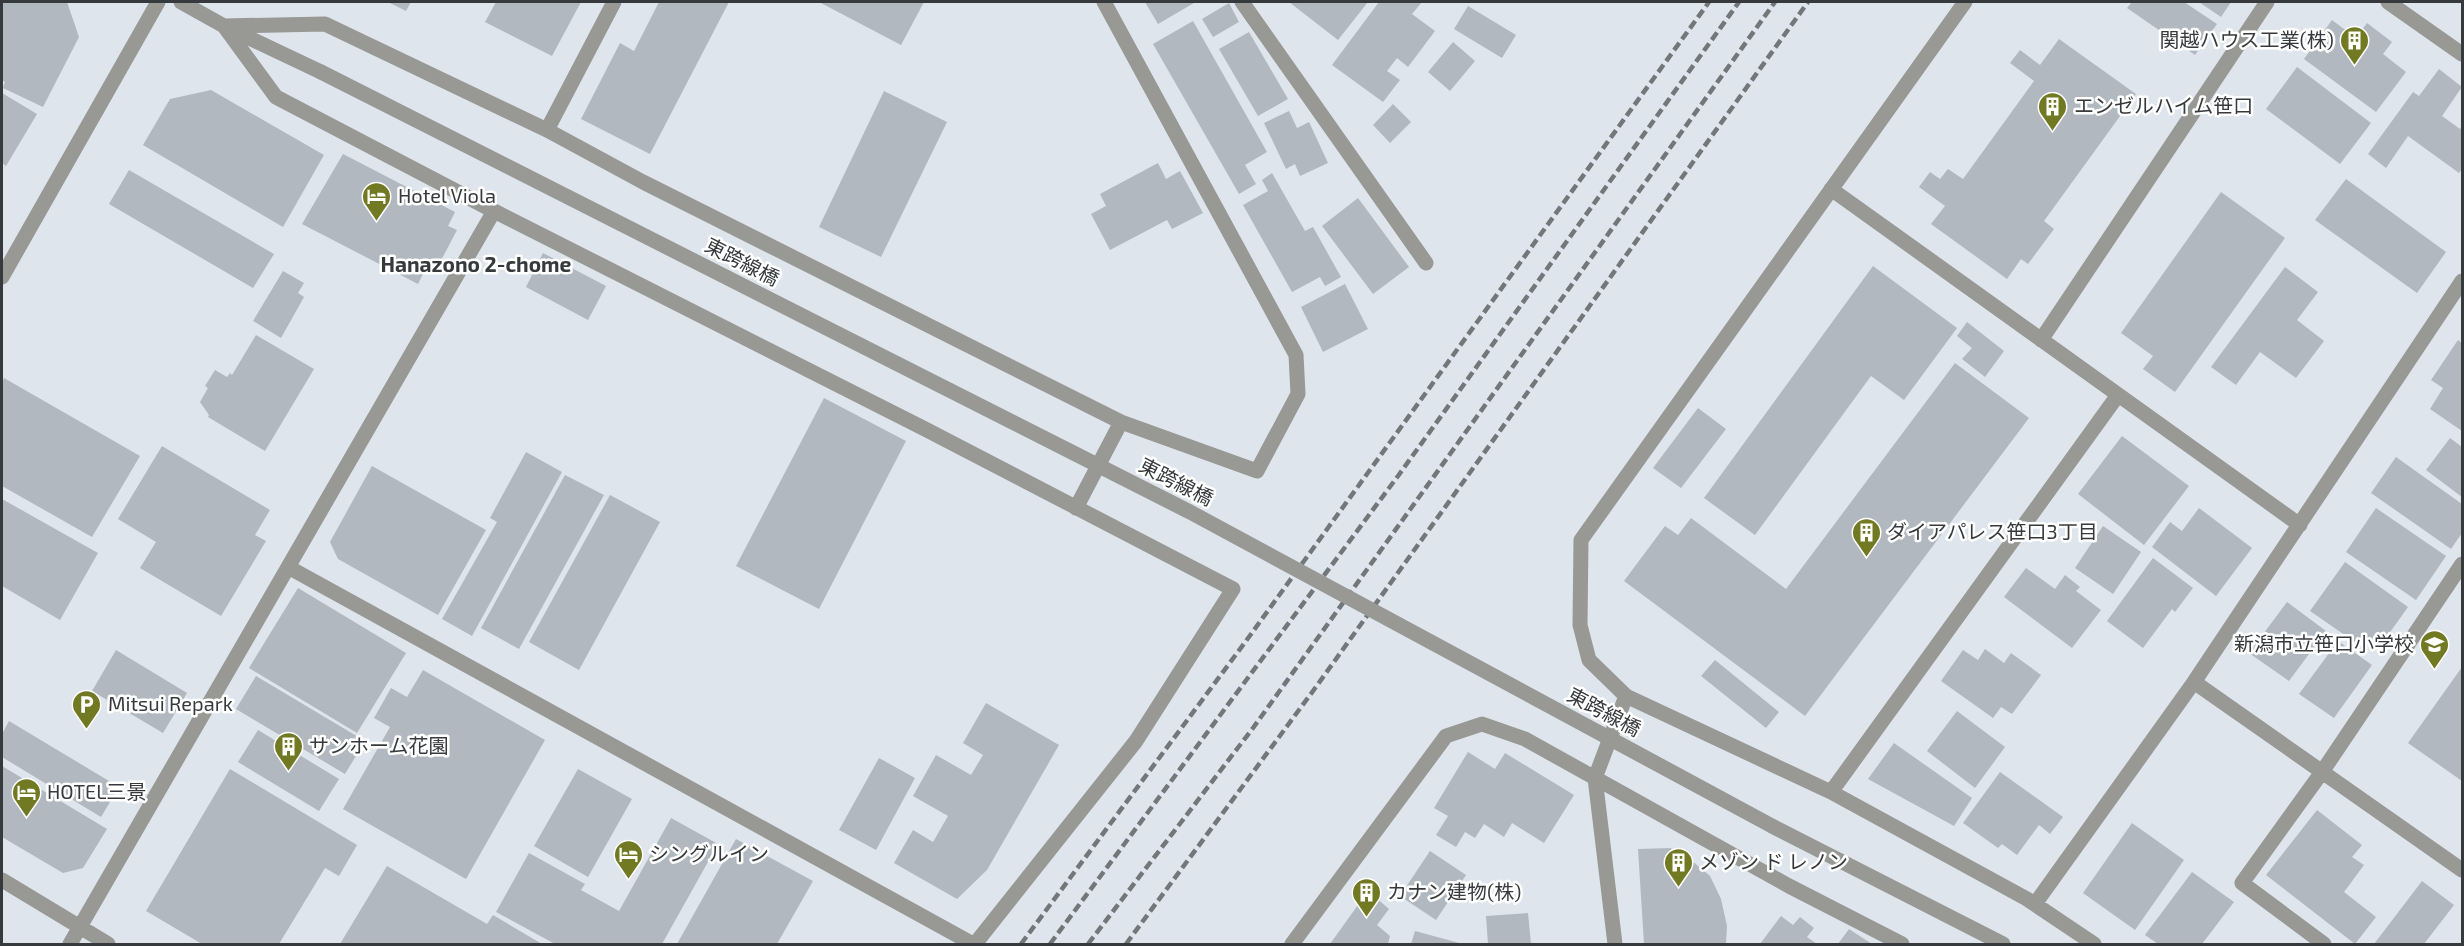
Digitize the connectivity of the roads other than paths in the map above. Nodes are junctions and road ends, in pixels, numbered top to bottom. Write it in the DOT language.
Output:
graph roads {
  1 [pos="158,2"];
  2 [pos="181,2"];
  3 [pos="614,2"];
  4 [pos="1104,2"];
  5 [pos="1242,2"];
  6 [pos="1965,2"];
  7 [pos="2267,2"];
  8 [pos="2388,2"];
  9 [pos="224,26"];
  10 [pos="2463,54"];
  11 [pos="547,130"];
  12 [pos="1831,189"];
  13 [pos="494,211"];
  14 [pos="1426,263"];
  15 [pos="2,277"];
  16 [pos="2463,281"];
  17 [pos="2041,340"];
  18 [pos="2118,395"];
  19 [pos="1121,422"];
  20 [pos="1076,508"];
  21 [pos="2300,525"];
  22 [pos="2463,564"];
  23 [pos="288,567"];
  24 [pos="2194,682"];
  25 [pos="1626,696"];
  26 [pos="2322,772"];
  27 [pos="1595,778"];
  28 [pos="1832,792"];
  29 [pos="2463,870"];
  30 [pos="2,880"];
  31 [pos="2035,904"];
  32 [pos="80,928"];
  33 [pos="70,945"];
  34 [pos="108,945"];
  35 [pos="974,945"];
  36 [pos="1292,945"];
  37 [pos="1615,945"];
  38 [pos="1902,945"];
  39 [pos="2003,945"];
  40 [pos="2094,945"];
  41 [pos="2324,945"];
  1 -- 15 [label="street"];
  2 -- 9 [label="street, 東跨線橋"];
  3 -- 11 [label="street"];
  4 -- 19 [label="street"];
  5 -- 14 [label="street"];
  6 -- 12 [label="street"];
  7 -- 17 [label="street"];
  8 -- 10 [label="street"];
  9 -- 11 [label="street"];
  9 -- 13 [label="street"];
  9 -- 39 [label="street, 東跨線橋, bridge"];
  11 -- 19 [label="street"];
  12 -- 17 [label="street"];
  12 -- 25 [label="street"];
  13 -- 20 [label="street"];
  13 -- 23 [label="street"];
  16 -- 21 [label="street"];
  17 -- 18 [label="street"];
  18 -- 21 [label="street"];
  18 -- 28 [label="street"];
  19 -- 20 [label="street"];
  20 -- 35 [label="street"];
  21 -- 24 [label="street"];
  22 -- 26 [label="street"];
  23 -- 32 [label="street"];
  23 -- 35 [label="street"];
  24 -- 26 [label="street"];
  24 -- 31 [label="street"];
  25 -- 27 [label="street"];
  25 -- 28 [label="street"];
  26 -- 29 [label="street"];
  26 -- 41 [label="street"];
  27 -- 36 [label="street"];
  27 -- 37 [label="street"];
  27 -- 38 [label="street"];
  28 -- 31 [label="street"];
  30 -- 32 [label="street"];
  31 -- 40 [label="street"];
  32 -- 33 [label="street"];
  32 -- 34 [label="street"];
}
